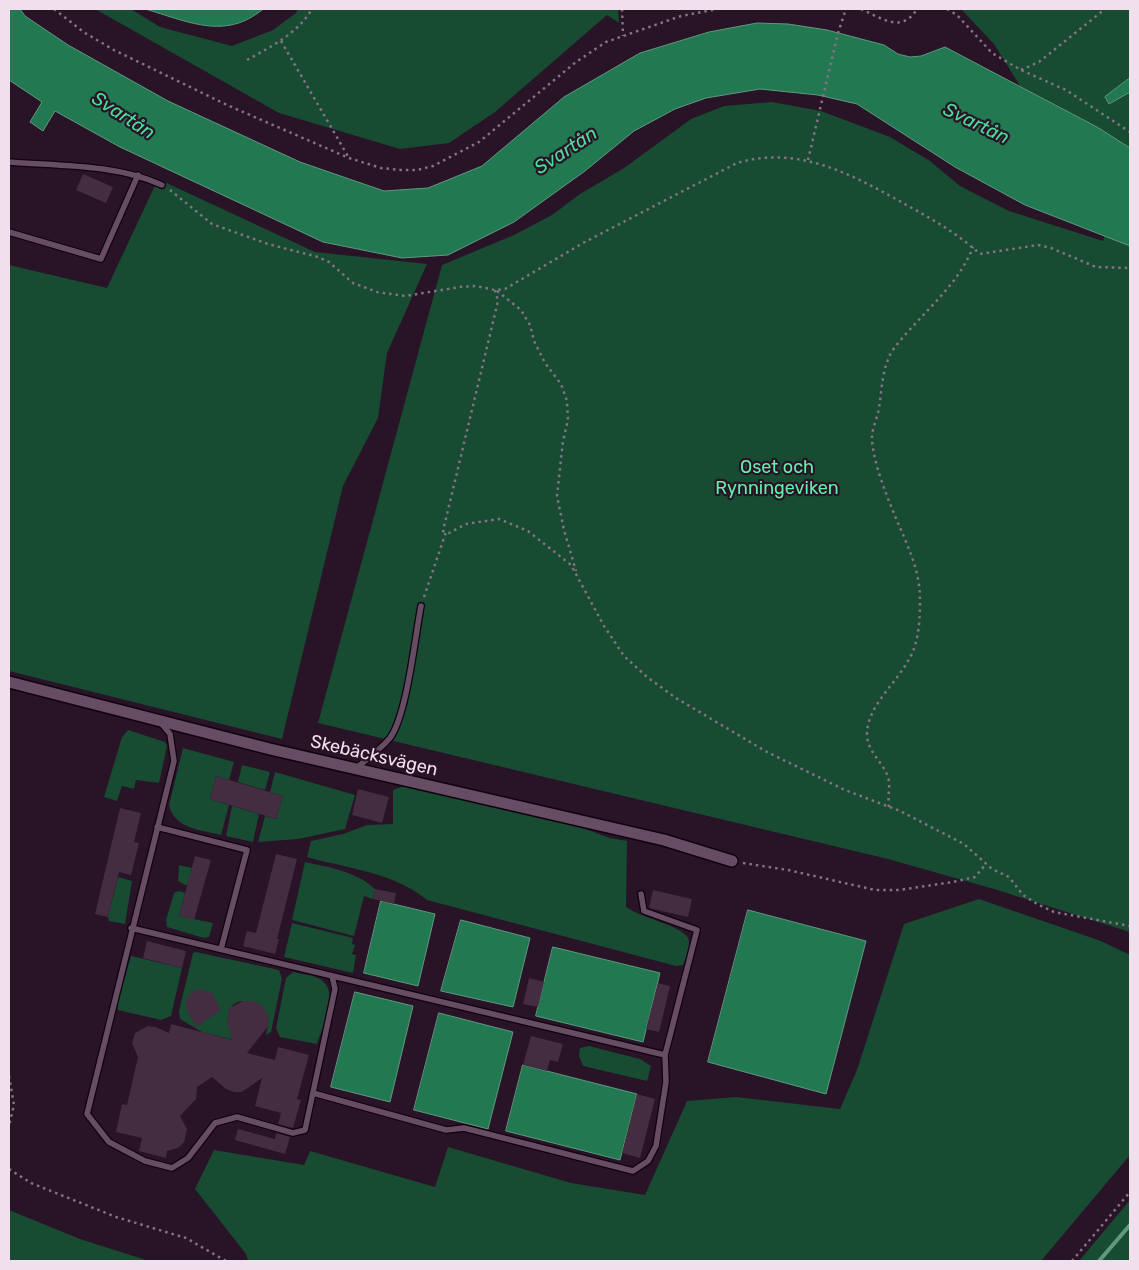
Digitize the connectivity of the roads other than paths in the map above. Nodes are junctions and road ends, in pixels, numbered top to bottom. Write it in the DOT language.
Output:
graph roads {
  1 [pos="9,162"];
  2 [pos="138,175"];
  3 [pos="162,186"];
  4 [pos="9,232"];
  5 [pos="421,606"];
  6 [pos="9,682"];
  7 [pos="158,720"];
  8 [pos="355,769"];
  9 [pos="157,827"];
  10 [pos="732,861"];
  11 [pos="641,894"];
  12 [pos="131,928"];
  13 [pos="221,950"];
  14 [pos="332,976"];
  15 [pos="665,1055"];
  16 [pos="313,1093"];
  1 -- 2 [label="lane"];
  2 -- 3 [label="lane"];
  2 -- 4 [label="lane"];
  5 -- 8 [label="lane"];
  6 -- 7 [label="street, Skebäcksvägen"];
  7 -- 8 [label="street, Skebäcksvägen"];
  7 -- 9 [label="lane"];
  8 -- 10 [label="street, Skebäcksvägen"];
  9 -- 12 [label="lane"];
  9 -- 13 [label="lane"];
  11 -- 15 [label="lane"];
  12 -- 13 [label="lane"];
  12 -- 16 [label="lane"];
  13 -- 14 [label="lane"];
  14 -- 15 [label="lane"];
  14 -- 16 [label="lane"];
  15 -- 16 [label="lane"];
}
